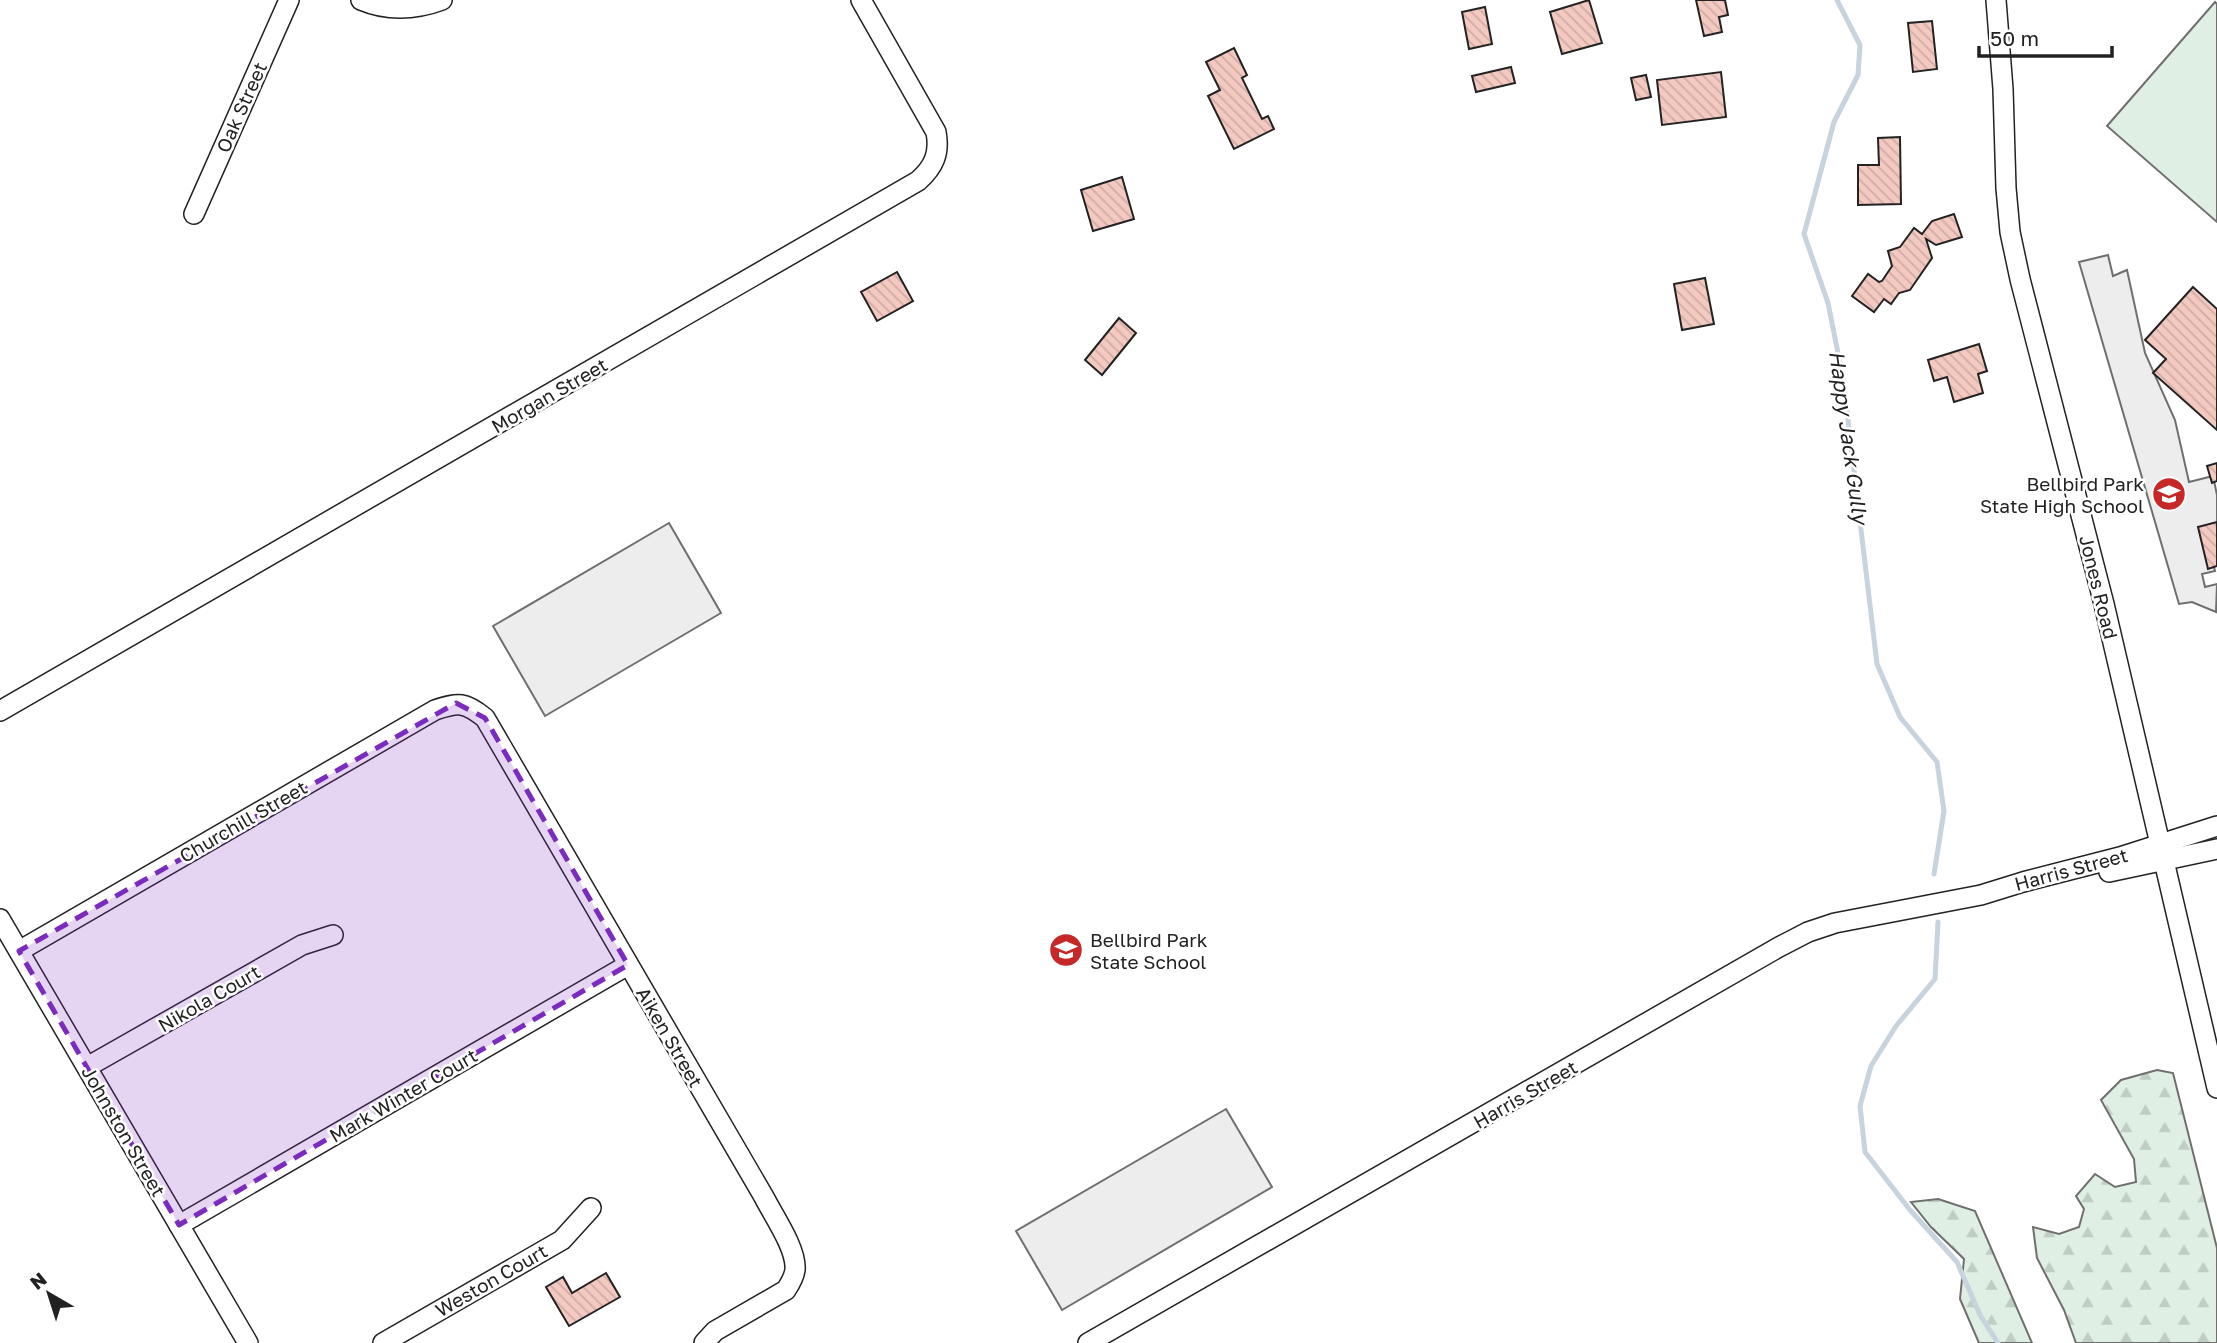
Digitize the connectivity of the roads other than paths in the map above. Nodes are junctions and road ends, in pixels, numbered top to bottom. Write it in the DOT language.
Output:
graph roads {
  1 [pos="289,0"];
  2 [pos="361,0"];
  3 [pos="442,0"];
  4 [pos="861,0"];
  5 [pos="1996,0"];
  6 [pos="194,214"];
  7 [pos="471,707"];
  8 [pos="0,711"];
  9 [pos="2217,826"];
  10 [pos="2217,849"];
  11 [pos="2163,852"];
  12 [pos="0,919"];
  13 [pos="333,935"];
  14 [pos="19,951"];
  15 [pos="628,965"];
  16 [pos="87,1068"];
  17 [pos="2217,1088"];
  18 [pos="591,1208"];
  19 [pos="179,1225"];
  20 [pos="248,1343"];
  21 [pos="383,1343"];
  22 [pos="704,1343"];
  23 [pos="1088,1343"];
  1 -- 6 [label="street, Oak Street"];
  2 -- 3 [label="street"];
  4 -- 8 [label="street, Morgan Street"];
  5 -- 11 [label="street, Jones Road"];
  7 -- 14 [label="street, Churchill Street"];
  7 -- 15 [label="street, Aiken Street"];
  9 -- 11 [label="street"];
  10 -- 11 [label="street"];
  11 -- 17 [label="street, Jones Road"];
  11 -- 23 [label="street, Harris Street"];
  12 -- 14 [label="street, Johnston Street"];
  13 -- 16 [label="street, Nikola Court"];
  14 -- 16 [label="street, Johnston Street"];
  15 -- 19 [label="street, Mark Winter Court"];
  15 -- 22 [label="street, Aiken Street"];
  16 -- 19 [label="street, Johnston Street"];
  18 -- 21 [label="street, Weston Court"];
  19 -- 20 [label="street, Johnston Street"];
}
